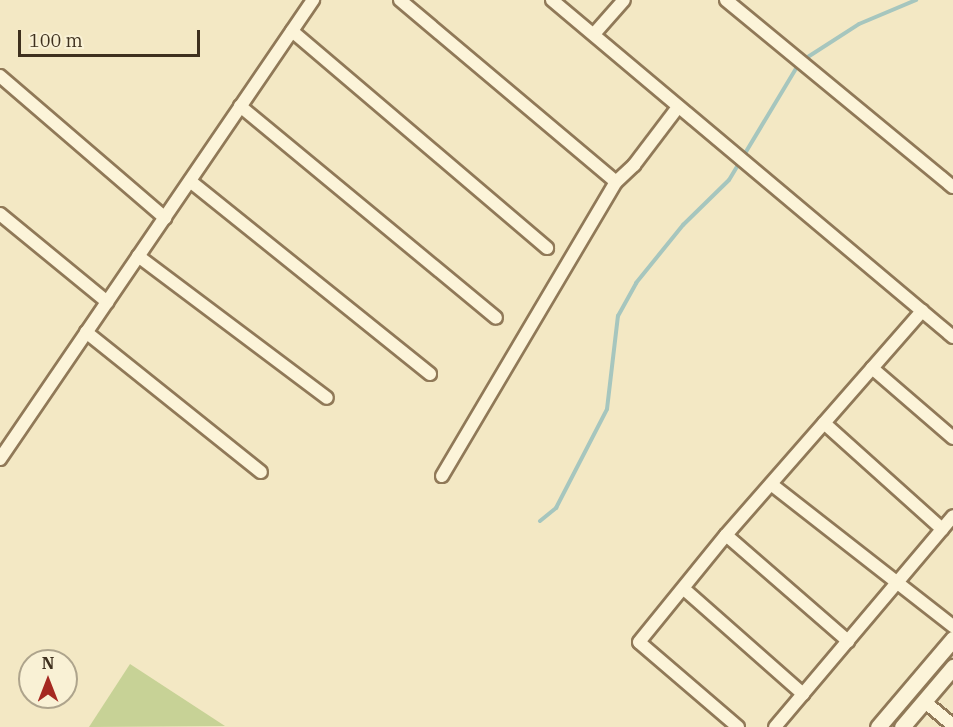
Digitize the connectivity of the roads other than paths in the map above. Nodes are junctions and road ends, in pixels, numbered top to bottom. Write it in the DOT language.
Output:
graph roads {
  1 [pos="313,0"];
  2 [pos="400,0"];
  3 [pos="552,0"];
  4 [pos="624,0"];
  5 [pos="726,0"];
  6 [pos="292,31"];
  7 [pos="594,34"];
  8 [pos="0,76"];
  9 [pos="240,106"];
  10 [pos="678,107"];
  11 [pos="190,181"];
  12 [pos="616,182"];
  13 [pos="953,187"];
  14 [pos="0,214"];
  15 [pos="165,218"];
  16 [pos="547,248"];
  17 [pos="138,256"];
  18 [pos="106,302"];
  19 [pos="922,311"];
  20 [pos="496,318"];
  21 [pos="86,332"];
  22 [pos="953,337"];
  23 [pos="872,368"];
  24 [pos="430,374"];
  25 [pos="327,398"];
  26 [pos="824,423"];
  27 [pos="953,438"];
  28 [pos="0,459"];
  29 [pos="261,472"];
  30 [pos="442,476"];
  31 [pos="771,484"];
  32 [pos="953,516"];
  33 [pos="942,529"];
  34 [pos="726,535"];
  35 [pos="897,582"];
  36 [pos="684,589"];
  37 [pos="953,626"];
  38 [pos="953,639"];
  39 [pos="848,641"];
  40 [pos="953,667"];
  41 [pos="803,694"];
  42 [pos="924,701"];
  43 [pos="953,726"];
  44 [pos="738,727"];
  45 [pos="776,727"];
  46 [pos="878,727"];
  47 [pos="902,727"];
  1 -- 6 [label="street"];
  2 -- 12 [label="street"];
  3 -- 7 [label="street"];
  4 -- 7 [label="street"];
  5 -- 13 [label="street"];
  6 -- 9 [label="street"];
  6 -- 16 [label="street"];
  7 -- 10 [label="street"];
  8 -- 15 [label="street"];
  9 -- 11 [label="street"];
  9 -- 20 [label="street"];
  10 -- 12 [label="street"];
  10 -- 19 [label="street"];
  11 -- 15 [label="street"];
  11 -- 24 [label="street"];
  12 -- 30 [label="street"];
  14 -- 18 [label="street"];
  15 -- 17 [label="street"];
  17 -- 18 [label="street"];
  17 -- 25 [label="street"];
  18 -- 21 [label="street"];
  19 -- 22 [label="street"];
  19 -- 23 [label="street"];
  21 -- 28 [label="street"];
  21 -- 29 [label="street"];
  23 -- 26 [label="street"];
  23 -- 27 [label="street"];
  26 -- 31 [label="street"];
  26 -- 33 [label="street"];
  31 -- 34 [label="street"];
  31 -- 35 [label="street"];
  32 -- 33 [label="street"];
  33 -- 35 [label="street"];
  34 -- 36 [label="street"];
  34 -- 39 [label="street"];
  35 -- 37 [label="street"];
  35 -- 39 [label="street"];
  36 -- 41 [label="street"];
  36 -- 44 [label="street"];
  38 -- 46 [label="street"];
  39 -- 41 [label="street"];
  40 -- 42 [label="street"];
  41 -- 45 [label="street"];
  42 -- 43 [label="street"];
  42 -- 47 [label="street"];
}
